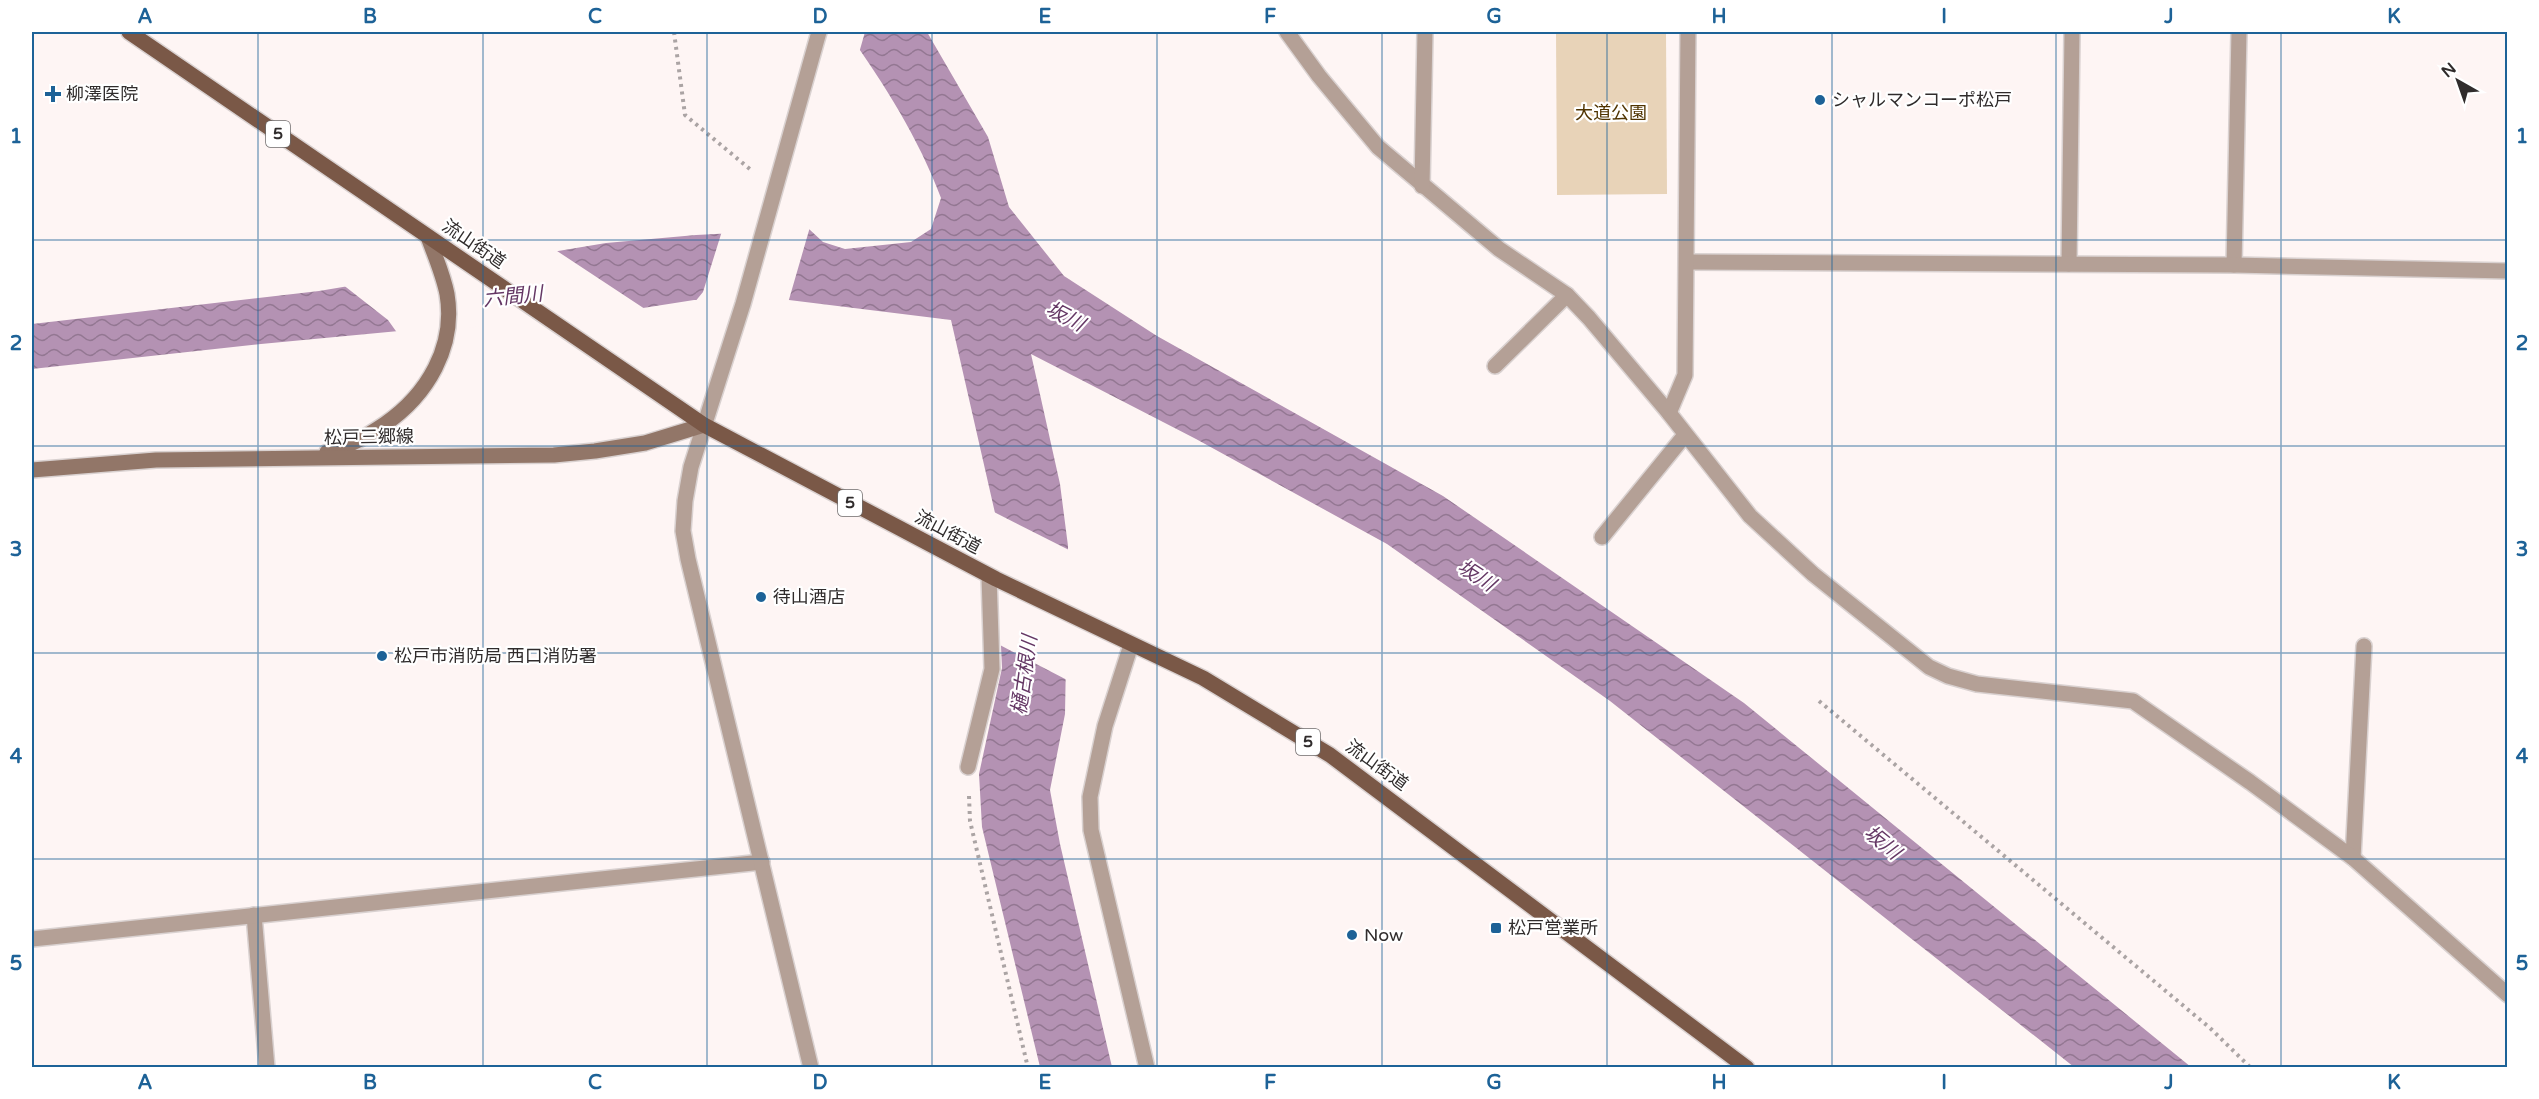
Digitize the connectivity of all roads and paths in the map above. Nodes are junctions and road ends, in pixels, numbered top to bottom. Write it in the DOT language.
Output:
graph roads {
  1 [pos="674,32"];
  2 [pos="819,32"];
  3 [pos="1287,32"];
  4 [pos="1425,32"];
  5 [pos="1688,32"];
  6 [pos="2072,32"];
  7 [pos="2239,32"];
  8 [pos="134,33"];
  9 [pos="778,182"];
  10 [pos="1422,186"];
  11 [pos="428,237"];
  12 [pos="1687,261"];
  13 [pos="2068,264"];
  14 [pos="2234,265"];
  15 [pos="2508,271"];
  16 [pos="1567,295"];
  17 [pos="1495,366"];
  18 [pos="1669,413"];
  19 [pos="704,425"];
  20 [pos="1685,435"];
  21 [pos="301,458"];
  22 [pos="32,470"];
  23 [pos="1602,537"];
  24 [pos="993,578"];
  25 [pos="1131,645"];
  26 [pos="2364,646"];
  27 [pos="1819,701"];
  28 [pos="968,767"];
  29 [pos="2353,858"];
  30 [pos="762,862"];
  31 [pos="254,915"];
  32 [pos="32,939"];
  33 [pos="2508,995"];
  34 [pos="267,1068"];
  35 [pos="811,1068"];
  36 [pos="1028,1068"];
  37 [pos="1147,1068"];
  38 [pos="1747,1068"];
  39 [pos="2251,1068"];
  1 -- 9 [label="path"];
  2 -- 9 [label="street"];
  3 -- 10 [label="street"];
  4 -- 10 [label="street"];
  5 -- 12 [label="street"];
  6 -- 13 [label="street"];
  7 -- 14 [label="street"];
  8 -- 11 [label="main road, 流山街道 / 5"];
  9 -- 19 [label="street"];
  10 -- 16 [label="street"];
  11 -- 19 [label="main road, 流山街道 / 5"];
  11 -- 21 [label="main road"];
  12 -- 13 [label="street"];
  12 -- 18 [label="street"];
  13 -- 14 [label="street"];
  14 -- 15 [label="street"];
  16 -- 17 [label="street"];
  16 -- 18 [label="street"];
  18 -- 20 [label="street"];
  19 -- 21 [label="main road, 松戸三郷線"];
  19 -- 24 [label="main road, 流山街道 / 5"];
  19 -- 30 [label="street"];
  20 -- 23 [label="street"];
  20 -- 29 [label="street"];
  21 -- 22 [label="main road, 松戸三郷線"];
  24 -- 25 [label="main road, 流山街道 / 5"];
  24 -- 28 [label="street"];
  25 -- 37 [label="street"];
  25 -- 38 [label="main road, 流山街道 / 5"];
  26 -- 29 [label="street"];
  27 -- 39 [label="path"];
  28 -- 36 [label="path"];
  29 -- 33 [label="street"];
  30 -- 31 [label="street"];
  30 -- 35 [label="street"];
  31 -- 32 [label="street"];
  31 -- 34 [label="street"];
}
